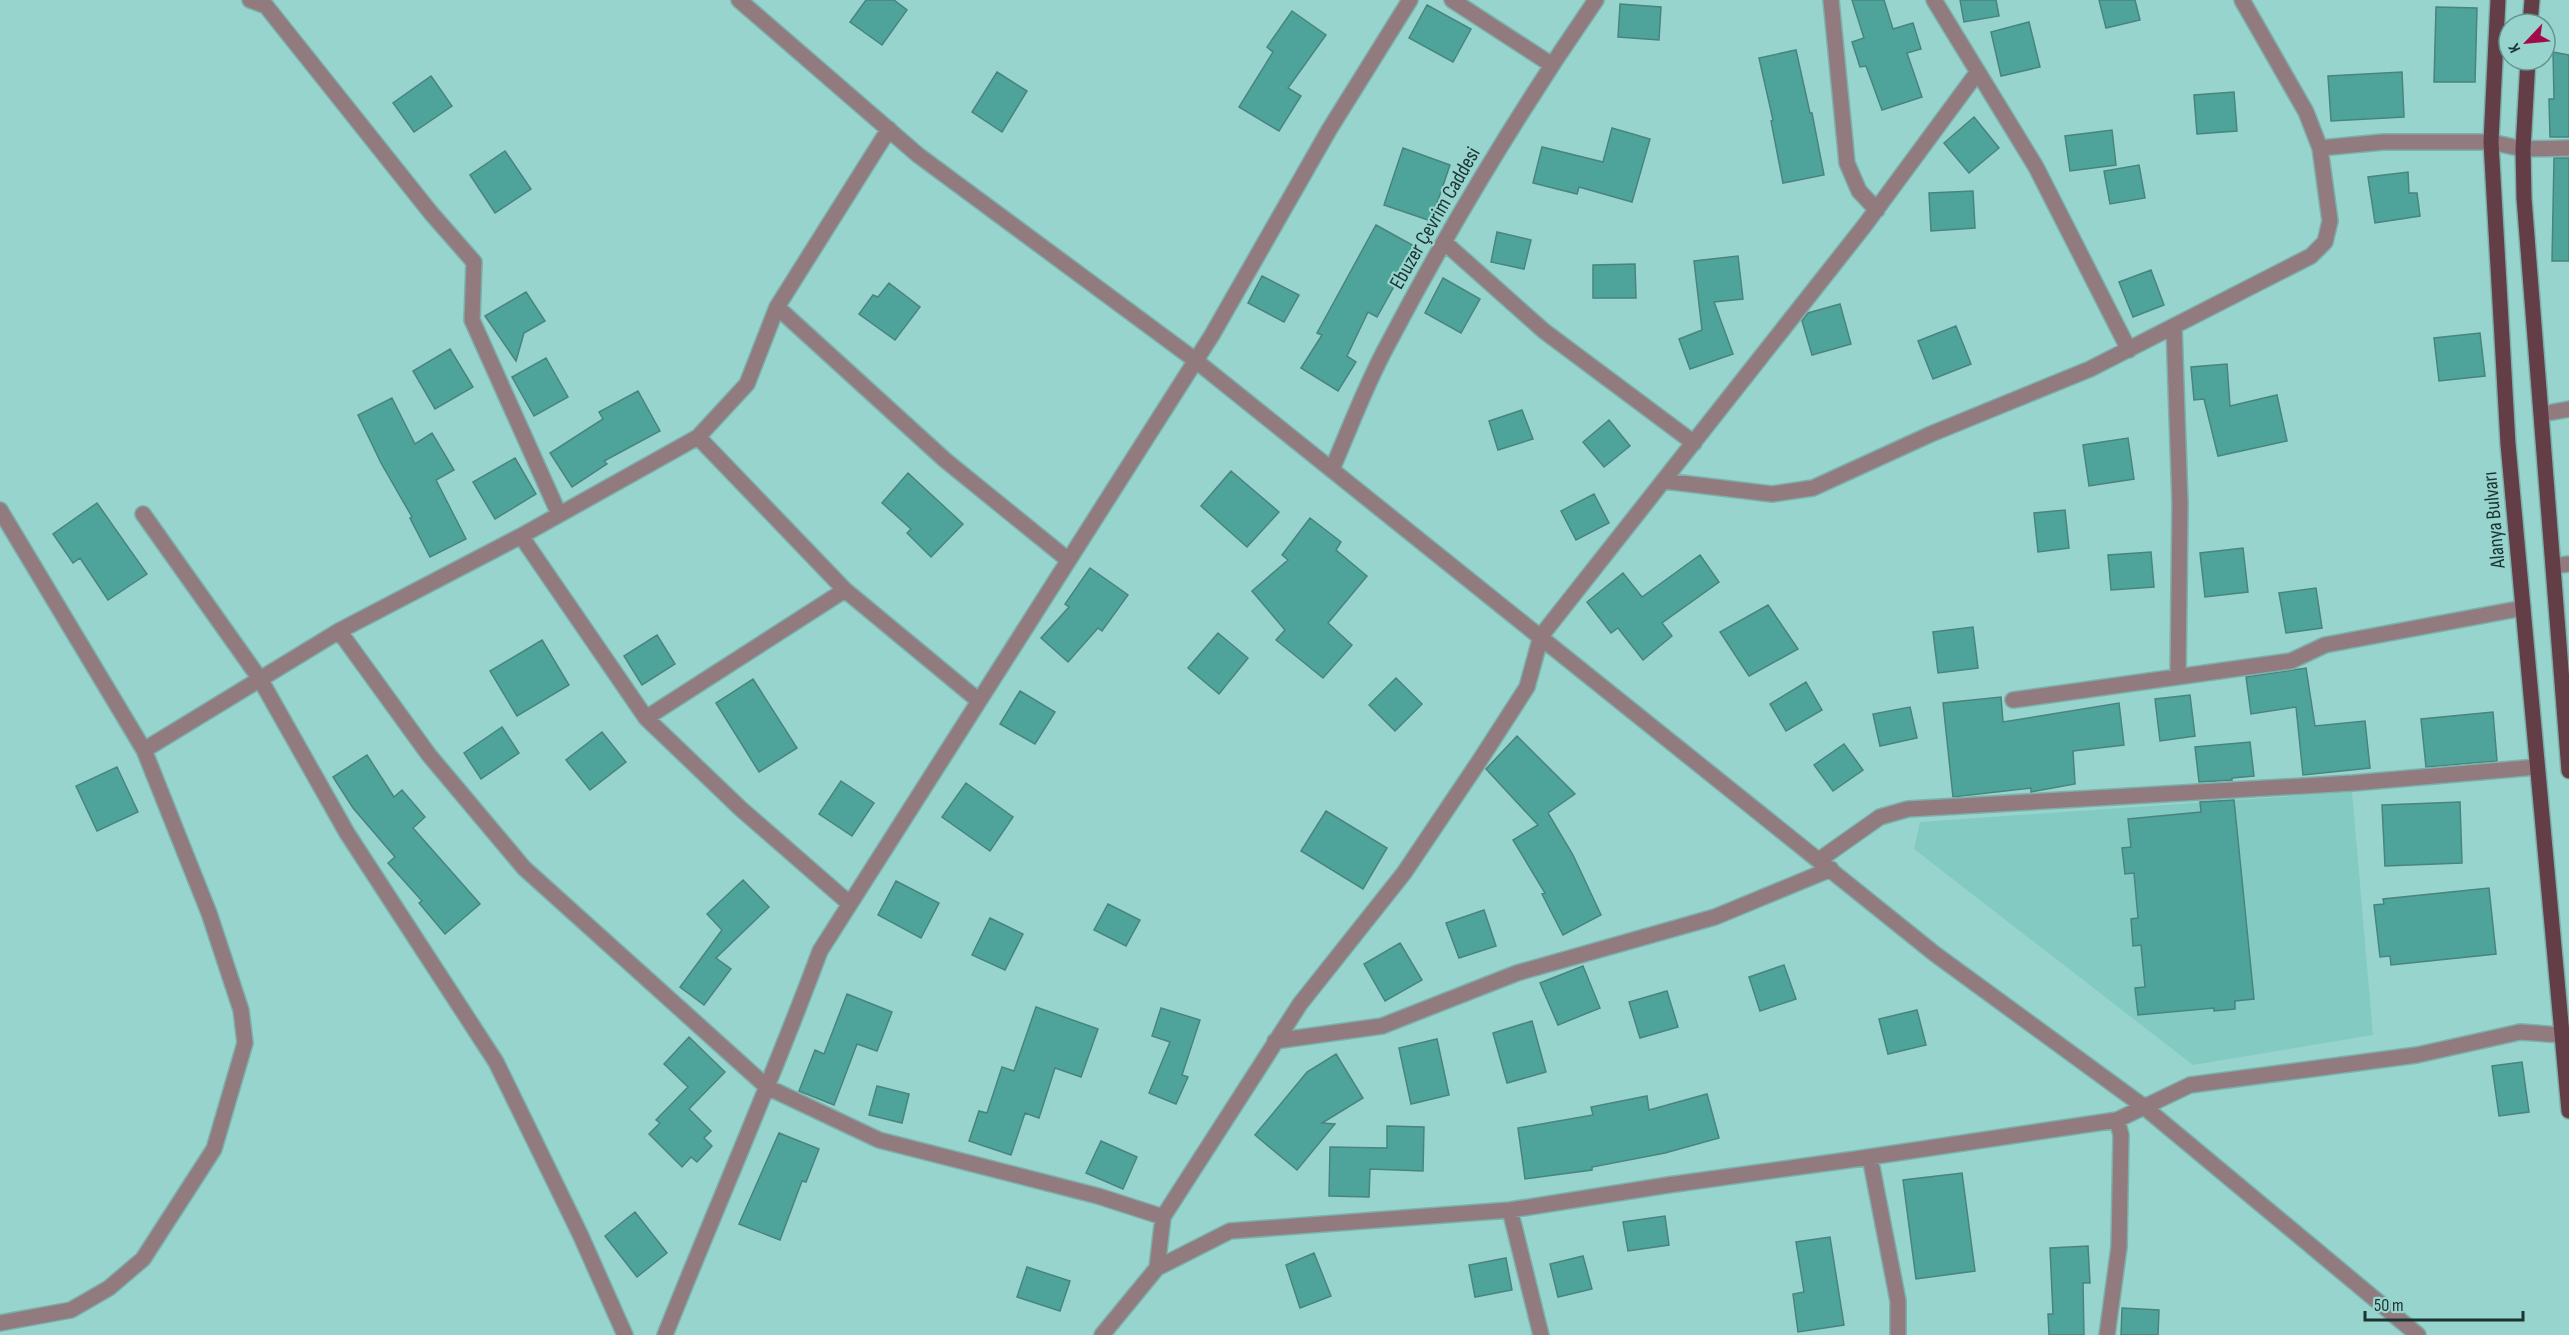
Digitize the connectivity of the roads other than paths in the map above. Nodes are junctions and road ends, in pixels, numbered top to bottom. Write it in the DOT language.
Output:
graph roads {
  1 [pos="250,0"];
  2 [pos="739,0"];
  3 [pos="1410,0"];
  4 [pos="1452,0"];
  5 [pos="1596,0"];
  6 [pos="1831,0"];
  7 [pos="1934,0"];
  8 [pos="2242,0"];
  9 [pos="2498,0"];
  10 [pos="2532,0"];
  11 [pos="2537,0"];
  12 [pos="1552,65"];
  13 [pos="2527,72"];
  14 [pos="1977,73"];
  15 [pos="889,129"];
  16 [pos="2491,142"];
  17 [pos="2320,148"];
  18 [pos="2523,148"];
  19 [pos="2569,148"];
  20 [pos="1877,210"];
  21 [pos="1444,242"];
  22 [pos="777,307"];
  23 [pos="2174,326"];
  24 [pos="2129,350"];
  25 [pos="1195,360"];
  26 [pos="2569,409"];
  27 [pos="2542,414"];
  28 [pos="698,437"];
  29 [pos="1694,443"];
  30 [pos="1332,469"];
  31 [pos="1664,481"];
  32 [pos="0,510"];
  33 [pos="143,514"];
  34 [pos="559,514"];
  35 [pos="522,536"];
  36 [pos="1067,559"];
  37 [pos="2569,564"];
  38 [pos="2553,566"];
  39 [pos="845,590"];
  40 [pos="2523,608"];
  41 [pos="339,630"];
  42 [pos="1541,636"];
  43 [pos="2178,677"];
  44 [pos="260,679"];
  45 [pos="2013,700"];
  46 [pos="979,701"];
  47 [pos="645,718"];
  48 [pos="144,750"];
  49 [pos="2569,760"];
  50 [pos="2537,767"];
  51 [pos="1825,864"];
  52 [pos="850,904"];
  53 [pos="2567,1035"];
  54 [pos="1275,1041"];
  55 [pos="767,1087"];
  56 [pos="2143,1106"];
  57 [pos="2569,1111"];
  58 [pos="2117,1120"];
  59 [pos="1870,1157"];
  60 [pos="1510,1210"];
  61 [pos="1163,1217"];
  62 [pos="1157,1268"];
  63 [pos="0,1323"];
  64 [pos="626,1335"];
  65 [pos="664,1335"];
  66 [pos="1102,1335"];
  67 [pos="1541,1335"];
  68 [pos="1898,1335"];
  69 [pos="2107,1335"];
  70 [pos="2418,1335"];
  1 -- 34 [label="street"];
  2 -- 15 [label="street"];
  3 -- 25 [label="street"];
  4 -- 12 [label="street"];
  5 -- 12 [label="street, Ebuzer Çevrim Caddesi"];
  6 -- 20 [label="street"];
  7 -- 14 [label="street"];
  8 -- 17 [label="street"];
  9 -- 16 [label="main road, Alanya Bulvarı"];
  10 -- 11 [label="street"];
  12 -- 21 [label="street, Ebuzer Çevrim Caddesi"];
  13 -- 18 [label="main road"];
  14 -- 20 [label="street"];
  14 -- 24 [label="street"];
  15 -- 22 [label="street"];
  15 -- 25 [label="street"];
  16 -- 17 [label="street"];
  16 -- 18 [label="street"];
  16 -- 40 [label="main road, Alanya Bulvarı"];
  17 -- 23 [label="street"];
  18 -- 19 [label="street"];
  18 -- 27 [label="main road"];
  20 -- 29 [label="street"];
  21 -- 29 [label="street"];
  21 -- 30 [label="street, Ebuzer Çevrim Caddesi"];
  22 -- 28 [label="street"];
  22 -- 36 [label="street"];
  23 -- 24 [label="street"];
  23 -- 43 [label="street"];
  24 -- 31 [label="street"];
  25 -- 30 [label="street"];
  25 -- 36 [label="street"];
  26 -- 27 [label="street"];
  27 -- 38 [label="main road"];
  28 -- 34 [label="street"];
  28 -- 39 [label="street"];
  29 -- 31 [label="street"];
  30 -- 42 [label="street"];
  31 -- 42 [label="street"];
  32 -- 48 [label="street"];
  33 -- 44 [label="street"];
  34 -- 35 [label="street"];
  35 -- 41 [label="street"];
  35 -- 47 [label="street"];
  36 -- 46 [label="street"];
  37 -- 38 [label="street"];
  38 -- 49 [label="main road"];
  39 -- 46 [label="street"];
  39 -- 47 [label="street"];
  40 -- 43 [label="street"];
  40 -- 50 [label="main road, Alanya Bulvarı"];
  41 -- 44 [label="street"];
  41 -- 55 [label="street"];
  42 -- 51 [label="street"];
  42 -- 54 [label="street"];
  43 -- 45 [label="street"];
  44 -- 48 [label="street"];
  44 -- 64 [label="street"];
  46 -- 52 [label="street"];
  47 -- 52 [label="street"];
  48 -- 63 [label="street"];
  50 -- 51 [label="street"];
  50 -- 53 [label="main road, Alanya Bulvarı"];
  51 -- 54 [label="street"];
  51 -- 56 [label="street"];
  52 -- 55 [label="street"];
  53 -- 56 [label="street"];
  53 -- 57 [label="main road, Alanya Bulvarı"];
  54 -- 61 [label="street"];
  55 -- 61 [label="street"];
  55 -- 65 [label="street"];
  56 -- 58 [label="street"];
  56 -- 70 [label="street"];
  58 -- 59 [label="street"];
  58 -- 69 [label="street"];
  59 -- 60 [label="street"];
  59 -- 68 [label="street"];
  60 -- 62 [label="street"];
  60 -- 67 [label="street"];
  61 -- 62 [label="street"];
  62 -- 66 [label="street"];
}
